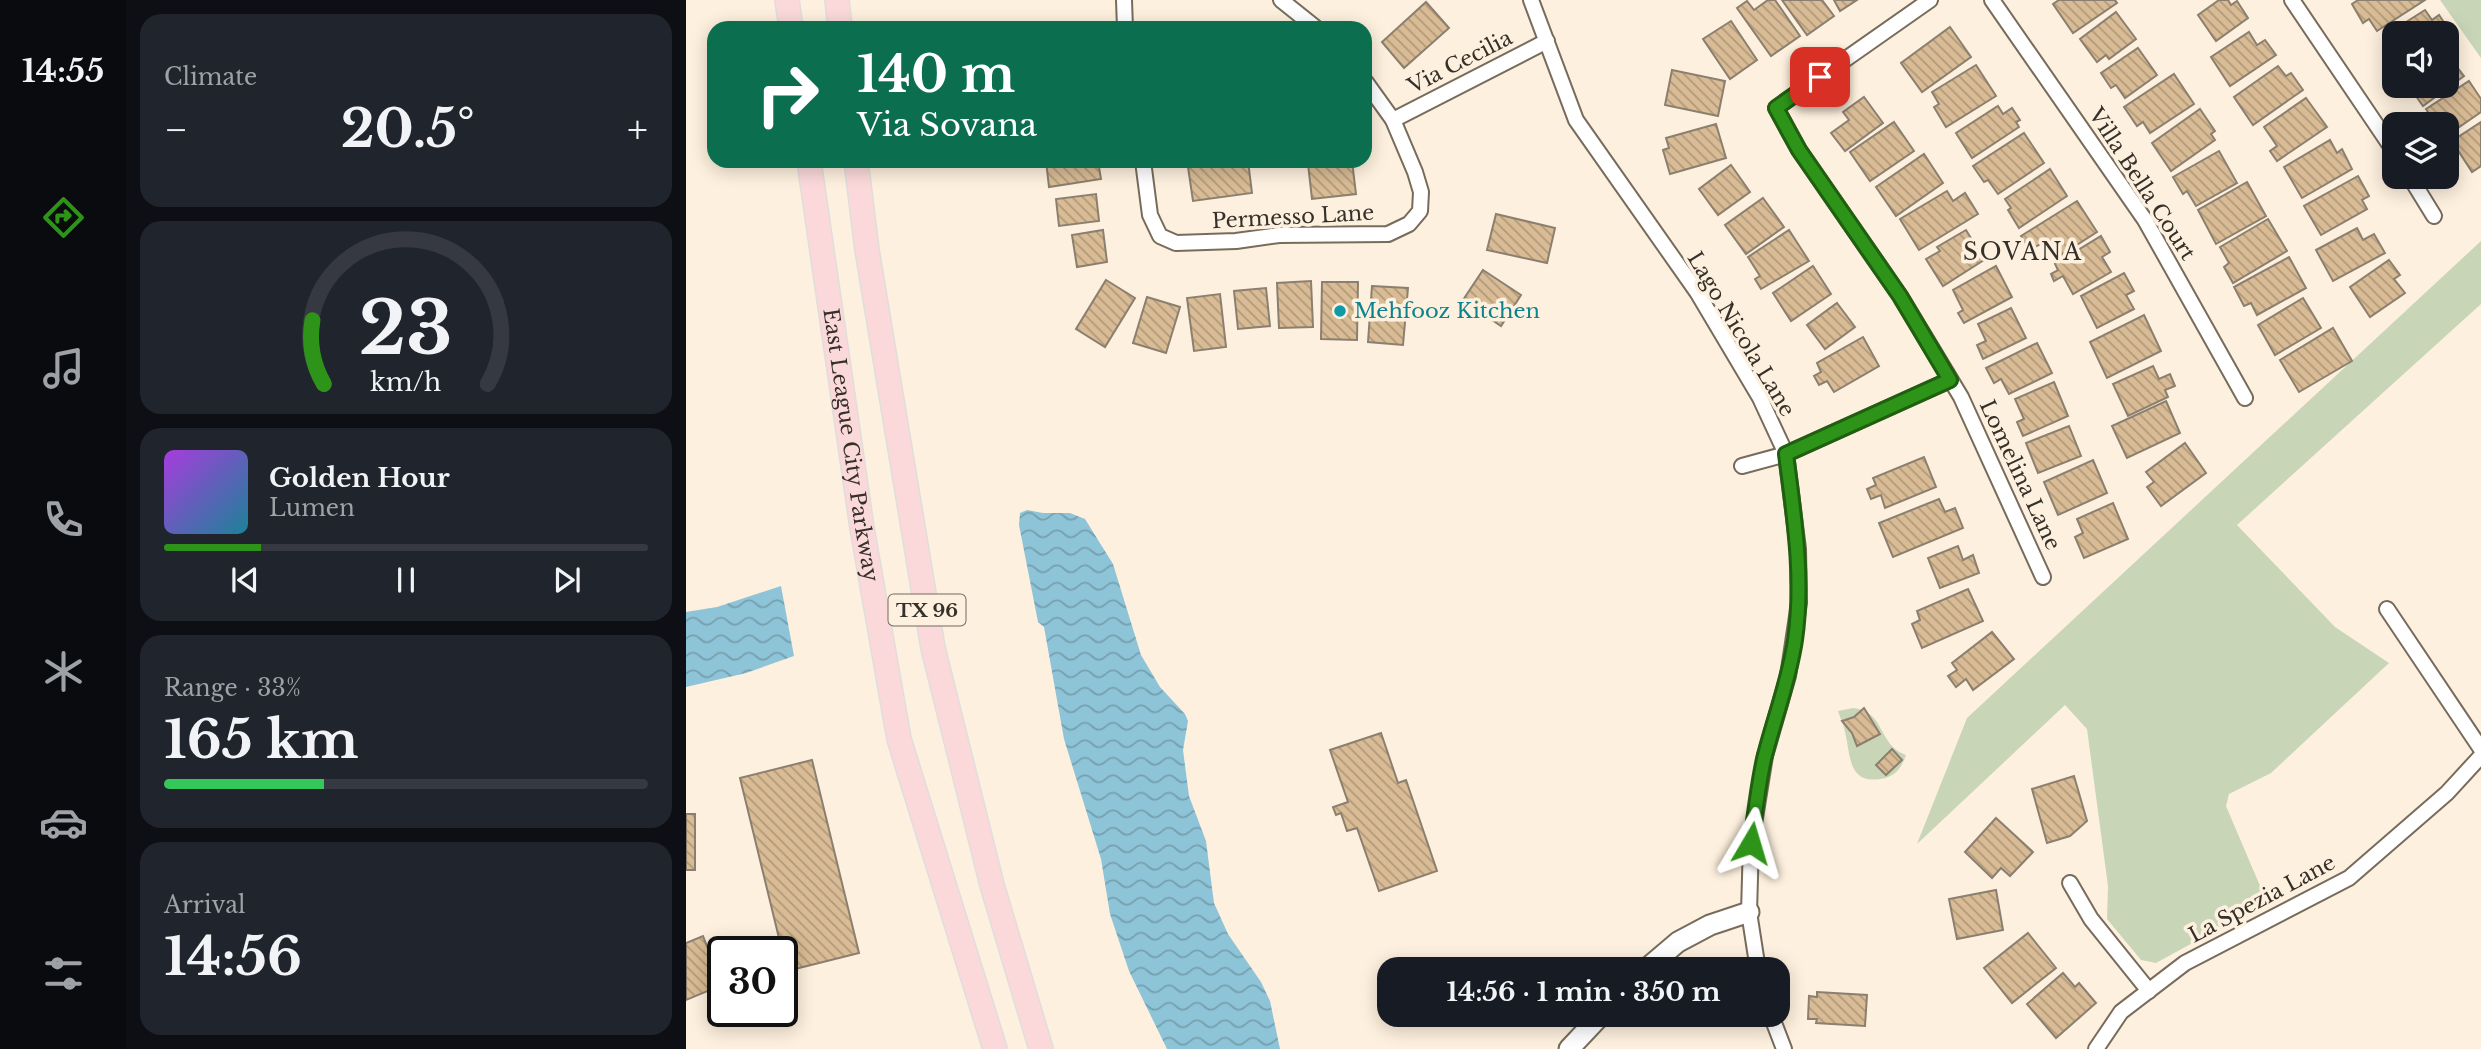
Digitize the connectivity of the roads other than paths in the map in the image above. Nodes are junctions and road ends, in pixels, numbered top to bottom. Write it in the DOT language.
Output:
graph roads {
  1 [pos="787,0"];
  2 [pos="837,0"];
  3 [pos="1124,0"];
  4 [pos="1281,0"];
  5 [pos="1531,0"];
  6 [pos="1930,0"];
  7 [pos="1992,0"];
  8 [pos="2292,0"];
  9 [pos="790,21"];
  10 [pos="839,21"];
  11 [pos="1125,21"];
  12 [pos="1307,21"];
  13 [pos="1547,41"];
  14 [pos="1372,90"];
  15 [pos="1393,120"];
  16 [pos="2382,132"];
  17 [pos="810,168"];
  18 [pos="857,168"];
  19 [pos="1144,168"];
  20 [pos="2417,189"];
  21 [pos="2434,216"];
  22 [pos="1950,380"];
  23 [pos="2245,398"];
  24 [pos="1786,454"];
  25 [pos="1742,466"];
  26 [pos="2043,577"];
  27 [pos="2387,609"];
  28 [pos="2481,749"];
  29 [pos="2481,756"];
  30 [pos="2070,883"];
  31 [pos="1749,912"];
  32 [pos="1660,957"];
  33 [pos="1756,957"];
  34 [pos="2149,991"];
  35 [pos="1590,1027"];
  36 [pos="1776,1027"];
  37 [pos="995,1049"];
  38 [pos="1041,1049"];
  39 [pos="1569,1049"];
  40 [pos="1784,1049"];
  41 [pos="2096,1049"];
  1 -- 9 [label="main road"];
  2 -- 10 [label="main road"];
  3 -- 11 [label="street"];
  4 -- 12 [label="street"];
  5 -- 13 [label="street, Lago Nicola Lane"];
  6 -- 22 [label="street, Lomelina Lane"];
  7 -- 23 [label="street, Villa Bella Court"];
  8 -- 16 [label="street"];
  13 -- 15 [label="street, Via Cecilia"];
  13 -- 24 [label="street, Lago Nicola Lane"];
  14 -- 15 [label="street"];
  15 -- 19 [label="street, Permesso Lane"];
  17 -- 37 [label="main road, East League City Parkway / TX 96"];
  18 -- 38 [label="main road, TX 96"];
  20 -- 21 [label="street"];
  22 -- 24 [label="street"];
  22 -- 26 [label="street, Lomelina Lane"];
  24 -- 25 [label="street"];
  24 -- 31 [label="street, Lago Nicola Lane"];
  27 -- 28 [label="street"];
  29 -- 34 [label="street, La Spezia Lane"];
  30 -- 34 [label="street"];
  31 -- 32 [label="street"];
  31 -- 33 [label="street, Lago Nicola Lane"];
  34 -- 41 [label="street, La Spezia Lane"];
  35 -- 39 [label="street"];
  36 -- 40 [label="street"];
}
